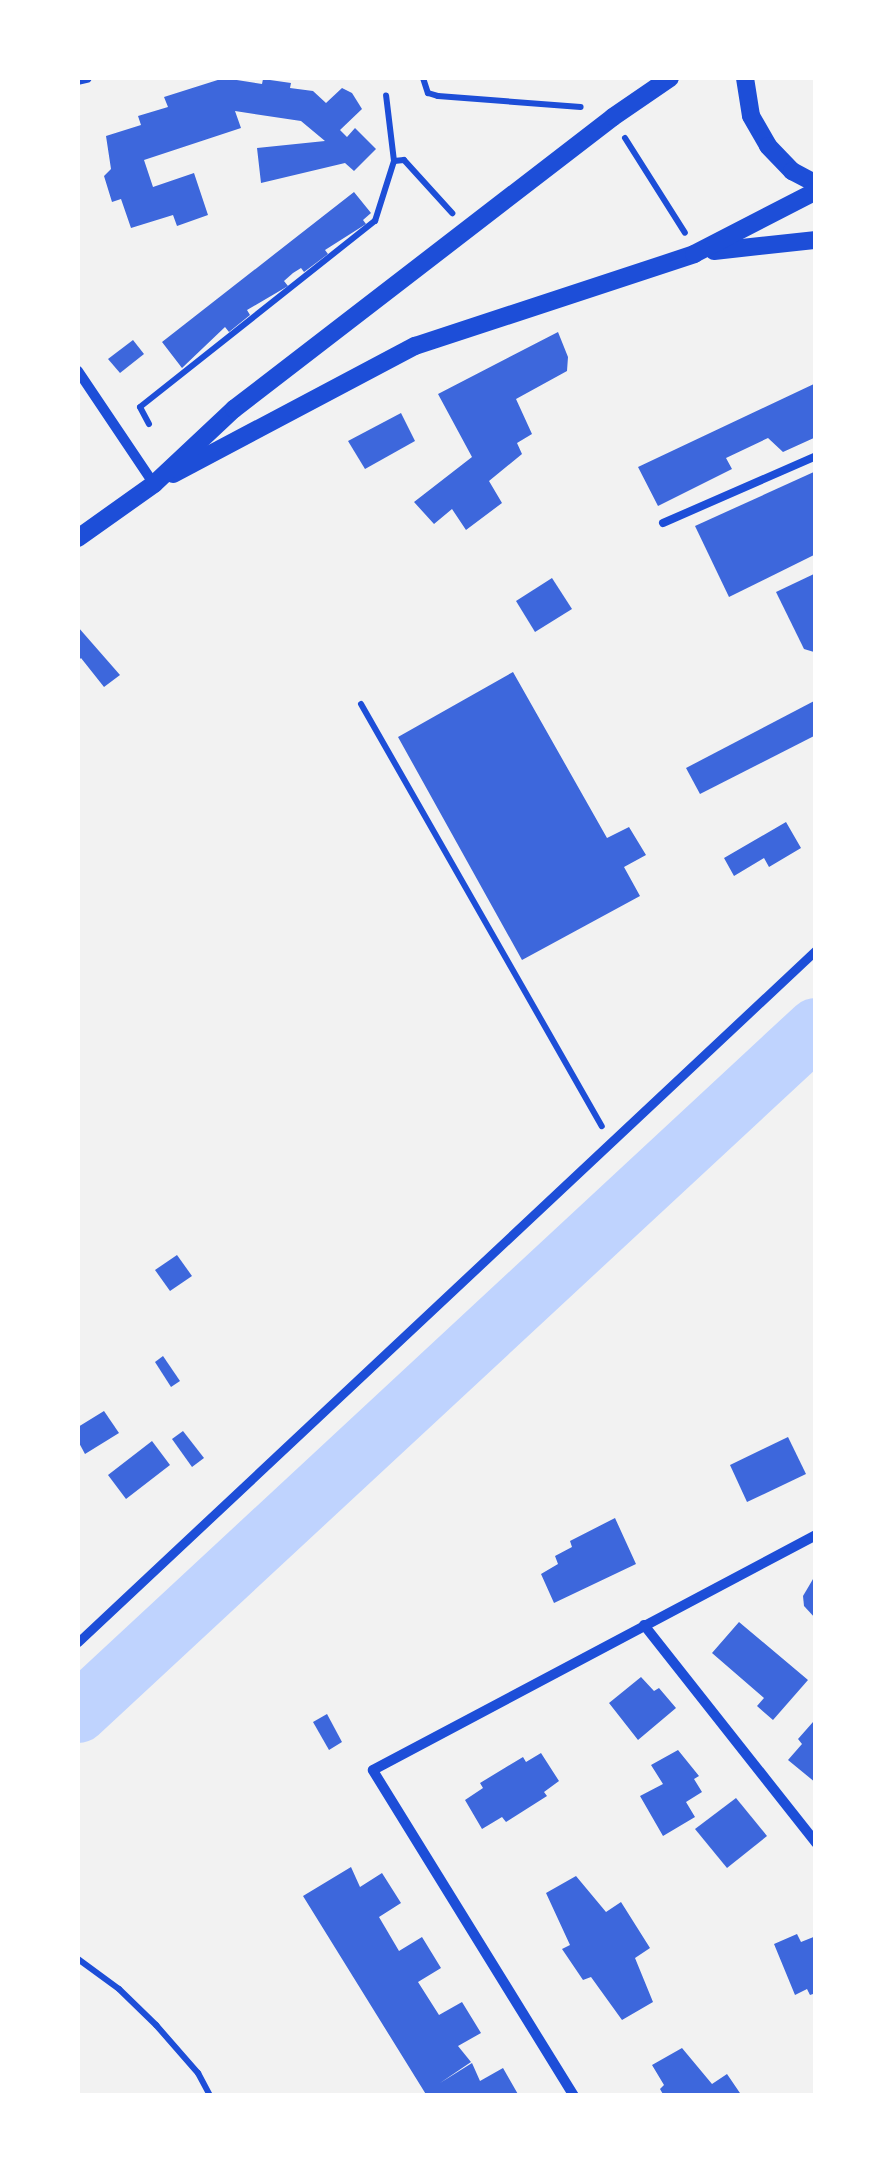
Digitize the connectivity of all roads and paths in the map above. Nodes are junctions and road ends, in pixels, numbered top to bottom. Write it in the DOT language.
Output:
graph roads {
  1 [pos="87,78"];
  2 [pos="423,78"];
  3 [pos="670,78"];
  4 [pos="745,78"];
  5 [pos="78,80"];
  6 [pos="386,95"];
  7 [pos="581,108"];
  8 [pos="624,136"];
  9 [pos="394,161"];
  10 [pos="816,187"];
  11 [pos="453,214"];
  12 [pos="685,234"];
  13 [pos="816,240"];
  14 [pos="694,254"];
  15 [pos="78,371"];
  16 [pos="149,424"];
  17 [pos="816,456"];
  18 [pos="154,484"];
  19 [pos="663,524"];
  20 [pos="78,538"];
  21 [pos="361,704"];
  22 [pos="816,950"];
  23 [pos="610,1140"];
  24 [pos="816,1535"];
  25 [pos="644,1624"];
  26 [pos="78,1642"];
  27 [pos="816,1843"];
  28 [pos="78,1959"];
  29 [pos="210,2096"];
  30 [pos="574,2096"];
  1 -- 5 [label="street"];
  2 -- 7 [label="path"];
  3 -- 18 [label="street"];
  4 -- 10 [label="street"];
  6 -- 9 [label="path"];
  8 -- 12 [label="path"];
  9 -- 11 [label="path"];
  9 -- 16 [label="path"];
  10 -- 14 [label="street"];
  13 -- 14 [label="street"];
  14 -- 18 [label="street"];
  15 -- 18 [label="street"];
  17 -- 19 [label="lane"];
  18 -- 20 [label="street"];
  21 -- 23 [label="path"];
  22 -- 23 [label="street"];
  23 -- 26 [label="street"];
  24 -- 25 [label="street"];
  25 -- 27 [label="street"];
  25 -- 30 [label="street"];
  28 -- 29 [label="path"];
}
